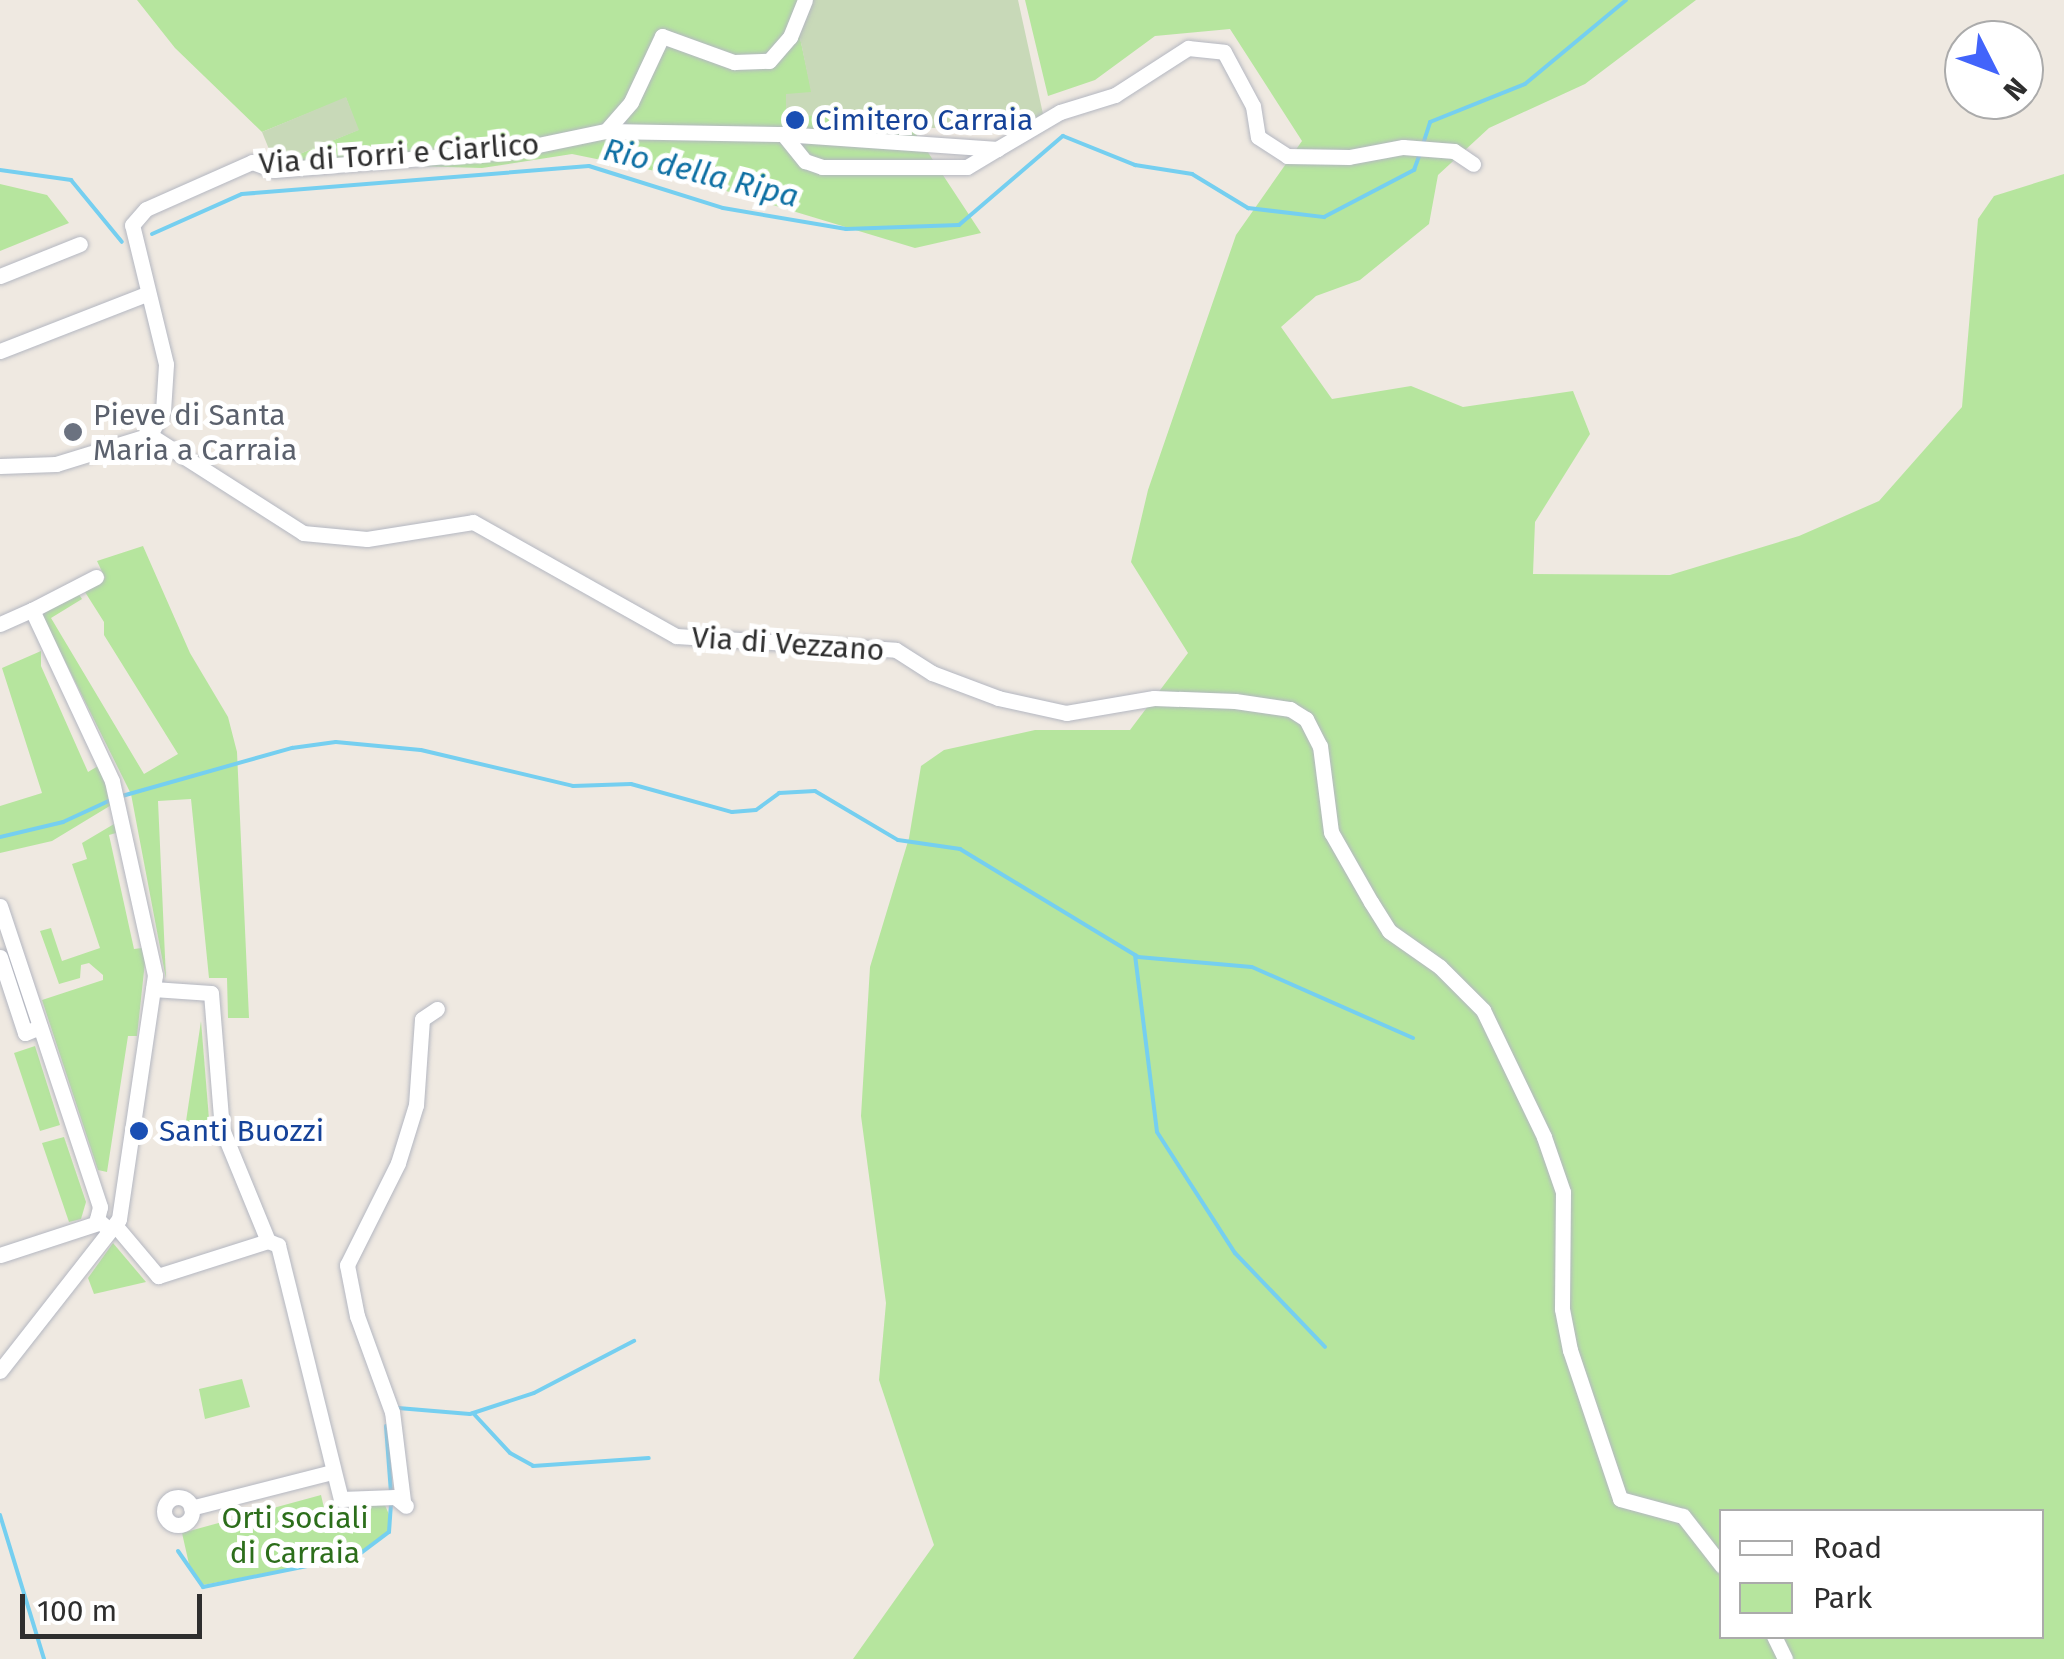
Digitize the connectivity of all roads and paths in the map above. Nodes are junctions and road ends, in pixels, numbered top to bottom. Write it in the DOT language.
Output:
graph roads {
  1 [pos="805,0"];
  2 [pos="606,131"];
  3 [pos="782,134"];
  4 [pos="876,138"];
  5 [pos="998,149"];
  6 [pos="1473,164"];
  7 [pos="874,167"];
  8 [pos="80,244"];
  9 [pos="0,276"];
  10 [pos="146,294"];
  11 [pos="0,351"];
  12 [pos="150,435"];
  13 [pos="0,466"];
  14 [pos="96,577"];
  15 [pos="32,610"];
  16 [pos="0,624"];
  17 [pos="0,906"];
  18 [pos="0,957"];
  19 [pos="153,989"];
  20 [pos="437,1008"];
  21 [pos="40,1027"];
  22 [pos="107,1218"];
  23 [pos="268,1241"];
  24 [pos="0,1255"];
  25 [pos="0,1371"];
  26 [pos="332,1472"];
  27 [pos="192,1508"];
  28 [pos="1719,1562"];
  1 -- 2 [label="street"];
  2 -- 3 [label="street, Via di Torri e Ciarlico"];
  2 -- 10 [label="street, Via di Torri e Ciarlico"];
  3 -- 4 [label="street, Via di Torri e Ciarlico"];
  3 -- 7 [label="street"];
  4 -- 5 [label="street, Via di Torri e Ciarlico"];
  4 -- 7 [label="street"];
  5 -- 6 [label="street"];
  5 -- 7 [label="street"];
  8 -- 9 [label="street"];
  10 -- 11 [label="street"];
  10 -- 12 [label="street, Via di Torri e Ciarlico"];
  12 -- 13 [label="street"];
  12 -- 28 [label="street, Via di Vezzano"];
  14 -- 15 [label="street"];
  15 -- 16 [label="street"];
  15 -- 19 [label="street"];
  17 -- 21 [label="street"];
  18 -- 21 [label="street"];
  19 -- 22 [label="street"];
  19 -- 23 [label="street"];
  20 -- 26 [label="street"];
  21 -- 22 [label="street"];
  22 -- 23 [label="street"];
  22 -- 24 [label="street"];
  22 -- 25 [label="street"];
  23 -- 26 [label="street"];
  26 -- 27 [label="street"];
}
